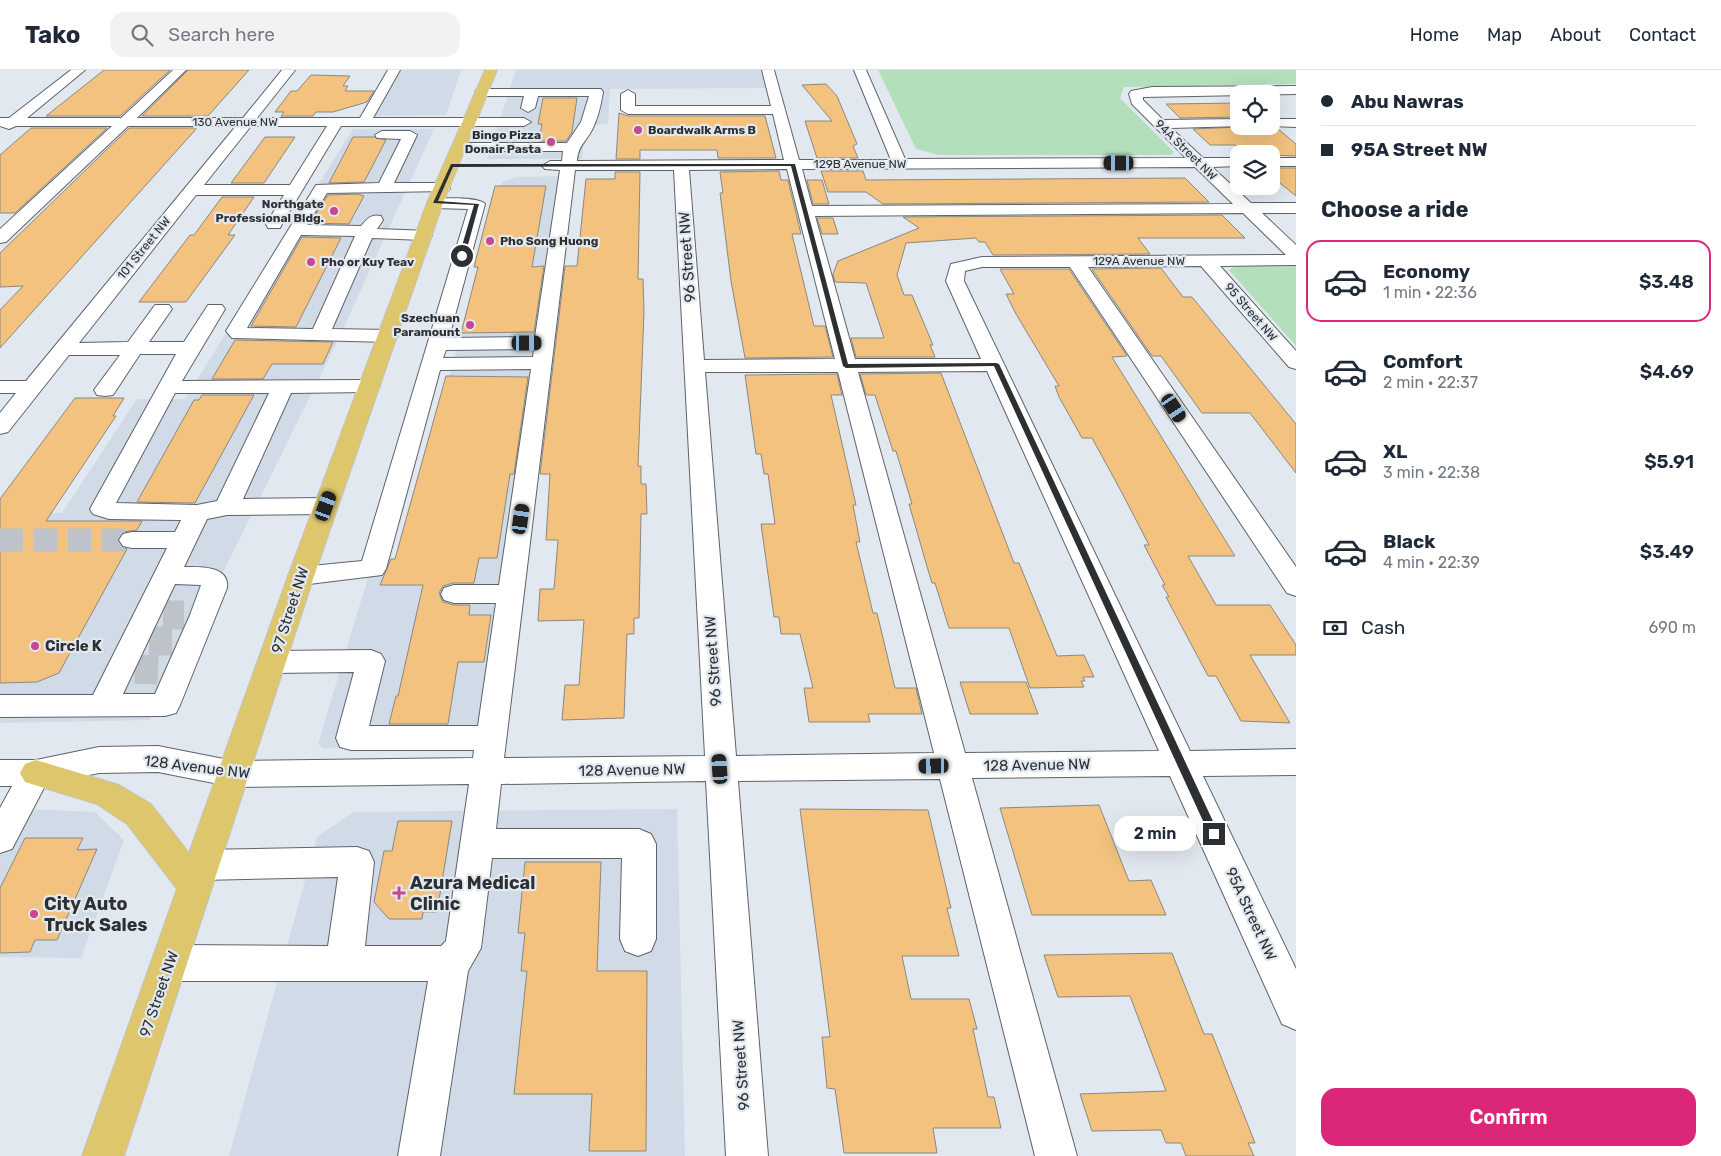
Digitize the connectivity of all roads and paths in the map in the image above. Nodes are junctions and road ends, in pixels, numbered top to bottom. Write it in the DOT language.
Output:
graph roads {
  1 [pos="79,70"];
  2 [pos="180,70"];
  3 [pos="289,70"];
  4 [pos="394,70"];
  5 [pos="491,70"];
  6 [pos="768,70"];
  7 [pos="860,70"];
  8 [pos="1296,90"];
  9 [pos="482,92"];
  10 [pos="532,92"];
  11 [pos="628,94"];
  12 [pos="778,110"];
  13 [pos="7,122"];
  14 [pos="124,122"];
  15 [pos="247,122"];
  16 [pos="337,122"];
  17 [pos="364,122"];
  18 [pos="382,122"];
  19 [pos="1230,123"];
  20 [pos="1280,123"];
  21 [pos="1296,123"];
  22 [pos="1159,124"];
  23 [pos="469,125"];
  24 [pos="523,127"];
  25 [pos="0,132"];
  26 [pos="459,147"];
  27 [pos="517,152"];
  28 [pos="570,157"];
  29 [pos="1198,162"];
  30 [pos="1230,162"];
  31 [pos="1280,162"];
  32 [pos="1296,162"];
  33 [pos="900,164"];
  34 [pos="681,165"];
  35 [pos="793,165"];
  36 [pos="451,166"];
  37 [pos="469,166"];
  38 [pos="532,166"];
  39 [pos="387,188"];
  40 [pos="192,190"];
  41 [pos="294,190"];
  42 [pos="1246,208"];
  43 [pos="1296,208"];
  44 [pos="433,212"];
  45 [pos="805,212"];
  46 [pos="274,224"];
  47 [pos="370,225"];
  48 [pos="296,230"];
  49 [pos="0,238"];
  50 [pos="1296,255"];
  51 [pos="1296,260"];
  52 [pos="1075,261"];
  53 [pos="1206,261"];
  54 [pos="982,262"];
  55 [pos="162,309"];
  56 [pos="215,309"];
  57 [pos="320,336"];
  58 [pos="388,336"];
  59 [pos="190,348"];
  60 [pos="62,349"];
  61 [pos="134,349"];
  62 [pos="544,353"];
  63 [pos="434,354"];
  64 [pos="1296,363"];
  65 [pos="996,364"];
  66 [pos="694,366"];
  67 [pos="846,366"];
  68 [pos="283,386"];
  69 [pos="369,386"];
  70 [pos="0,387"];
  71 [pos="31,387"];
  72 [pos="167,387"];
  73 [pos="105,390"];
  74 [pos="0,427"];
  75 [pos="326,506"];
  76 [pos="227,507"];
  77 [pos="197,513"];
  78 [pos="132,540"];
  79 [pos="184,540"];
  80 [pos="166,576"];
  81 [pos="301,576"];
  82 [pos="1296,587"];
  83 [pos="454,594"];
  84 [pos="511,594"];
  85 [pos="162,642"];
  86 [pos="273,662"];
  87 [pos="0,706"];
  88 [pos="102,706"];
  89 [pos="351,738"];
  90 [pos="488,754"];
  91 [pos="1296,762"];
  92 [pos="1181,763"];
  93 [pos="954,766"];
  94 [pos="236,767"];
  95 [pos="720,769"];
  96 [pos="0,773"];
  97 [pos="36,773"];
  98 [pos="344,773"];
  99 [pos="0,839"];
  100 [pos="477,843"];
  101 [pos="198,875"];
  102 [pos="638,939"];
  103 [pos="170,963"];
  104 [pos="450,964"];
  105 [pos="344,965"];
  106 [pos="1296,1011"];
  107 [pos="103,1156"];
  108 [pos="420,1156"];
  109 [pos="747,1156"];
  110 [pos="1056,1156"];
  1 -- 13 [label="street"];
  2 -- 14 [label="street"];
  3 -- 15 [label="street, 101 Street NW"];
  4 -- 17 [label="street"];
  5 -- 9 [label="main road, 97 Street NW"];
  6 -- 12 [label="street"];
  7 -- 33 [label="street"];
  8 -- 22 [label="street, 94A Street NW"];
  9 -- 10 [label="street"];
  9 -- 23 [label="main road, 97 Street NW"];
  10 -- 24 [label="street"];
  10 -- 28 [label="street"];
  11 -- 12 [label="street"];
  12 -- 35 [label="street"];
  13 -- 14 [label="street, 130 Avenue NW"];
  13 -- 25 [label="street"];
  14 -- 15 [label="street, 130 Avenue NW"];
  14 -- 49 [label="street"];
  15 -- 16 [label="street, 130 Avenue NW"];
  15 -- 40 [label="street, 101 Street NW"];
  16 -- 17 [label="street, 130 Avenue NW"];
  16 -- 41 [label="street"];
  17 -- 18 [label="street, 130 Avenue NW"];
  18 -- 23 [label="street, 130 Avenue NW"];
  18 -- 39 [label="street"];
  19 -- 22 [label="street"];
  20 -- 21 [label="street"];
  22 -- 29 [label="street, 94A Street NW"];
  23 -- 24 [label="street, 130 Avenue NW"];
  23 -- 26 [label="main road, 97 Street NW"];
  24 -- 27 [label="street"];
  26 -- 27 [label="street"];
  26 -- 36 [label="main road, 97 Street NW"];
  27 -- 28 [label="street"];
  28 -- 34 [label="street, 129B Avenue NW"];
  28 -- 38 [label="street, 129B Avenue NW"];
  28 -- 62 [label="street"];
  29 -- 30 [label="street, 129B Avenue NW"];
  29 -- 33 [label="street, 129B Avenue NW"];
  29 -- 42 [label="street, 94A Street NW"];
  31 -- 32 [label="street"];
  33 -- 35 [label="street, 129B Avenue NW"];
  34 -- 35 [label="street, 129B Avenue NW"];
  34 -- 66 [label="street, 96 Street NW"];
  35 -- 45 [label="street"];
  36 -- 37 [label="street"];
  36 -- 44 [label="main road, 97 Street NW"];
  39 -- 44 [label="street"];
  39 -- 47 [label="street"];
  39 -- 48 [label="street"];
  40 -- 41 [label="street"];
  40 -- 60 [label="street, 101 Street NW"];
  41 -- 46 [label="street"];
  42 -- 43 [label="street"];
  42 -- 45 [label="street"];
  42 -- 50 [label="street, 94A Street NW"];
  44 -- 47 [label="street"];
  44 -- 58 [label="main road, 97 Street NW"];
  44 -- 63 [label="street"];
  45 -- 67 [label="street"];
  47 -- 48 [label="street"];
  47 -- 57 [label="street"];
  48 -- 57 [label="street"];
  51 -- 53 [label="street, 129A Avenue NW"];
  52 -- 53 [label="street, 129A Avenue NW"];
  52 -- 54 [label="street, 129A Avenue NW"];
  52 -- 82 [label="street"];
  53 -- 64 [label="street, 95 Street NW"];
  54 -- 65 [label="street, 95A Street NW"];
  55 -- 61 [label="street"];
  56 -- 59 [label="street"];
  57 -- 58 [label="street"];
  58 -- 69 [label="main road, 97 Street NW"];
  59 -- 61 [label="street"];
  59 -- 72 [label="street"];
  60 -- 61 [label="street"];
  60 -- 71 [label="street, 101 Street NW"];
  61 -- 73 [label="street"];
  62 -- 63 [label="street"];
  62 -- 84 [label="street"];
  63 -- 81 [label="street"];
  65 -- 67 [label="street"];
  65 -- 92 [label="street, 95A Street NW"];
  66 -- 67 [label="street"];
  66 -- 95 [label="street, 96 Street NW"];
  67 -- 93 [label="street"];
  68 -- 69 [label="street"];
  68 -- 72 [label="street"];
  68 -- 76 [label="street"];
  69 -- 75 [label="main road, 97 Street NW"];
  70 -- 71 [label="street"];
  71 -- 74 [label="street, 101 Street NW"];
  72 -- 77 [label="street"];
  75 -- 76 [label="street"];
  75 -- 81 [label="main road, 97 Street NW"];
  76 -- 77 [label="street"];
  77 -- 79 [label="street"];
  78 -- 79 [label="street"];
  79 -- 80 [label="street"];
  80 -- 85 [label="street"];
  80 -- 85 [label="street"];
  81 -- 86 [label="main road, 97 Street NW"];
  83 -- 84 [label="street"];
  84 -- 90 [label="street"];
  85 -- 88 [label="street"];
  85 -- 88 [label="street"];
  86 -- 89 [label="street"];
  86 -- 94 [label="main road, 97 Street NW"];
  87 -- 88 [label="street"];
  89 -- 90 [label="street"];
  89 -- 98 [label="street"];
  90 -- 95 [label="street, 128 Avenue NW"];
  90 -- 98 [label="street, 128 Avenue NW"];
  90 -- 100 [label="street"];
  91 -- 92 [label="street, 128 Avenue NW"];
  92 -- 93 [label="street, 128 Avenue NW"];
  92 -- 106 [label="street, 95A Street NW"];
  93 -- 95 [label="street, 128 Avenue NW"];
  93 -- 110 [label="street"];
  94 -- 97 [label="street, 128 Avenue NW"];
  94 -- 98 [label="street, 128 Avenue NW"];
  94 -- 101 [label="main road, 97 Street NW"];
  95 -- 109 [label="street, 96 Street NW"];
  96 -- 97 [label="street, 128 Avenue NW"];
  97 -- 99 [label="street"];
  97 -- 101 [label="main road"];
  100 -- 102 [label="street"];
  100 -- 104 [label="street"];
  101 -- 103 [label="main road, 97 Street NW"];
  101 -- 105 [label="street"];
  103 -- 105 [label="street"];
  103 -- 107 [label="main road, 97 Street NW"];
  104 -- 105 [label="street"];
  104 -- 108 [label="street"];
}
